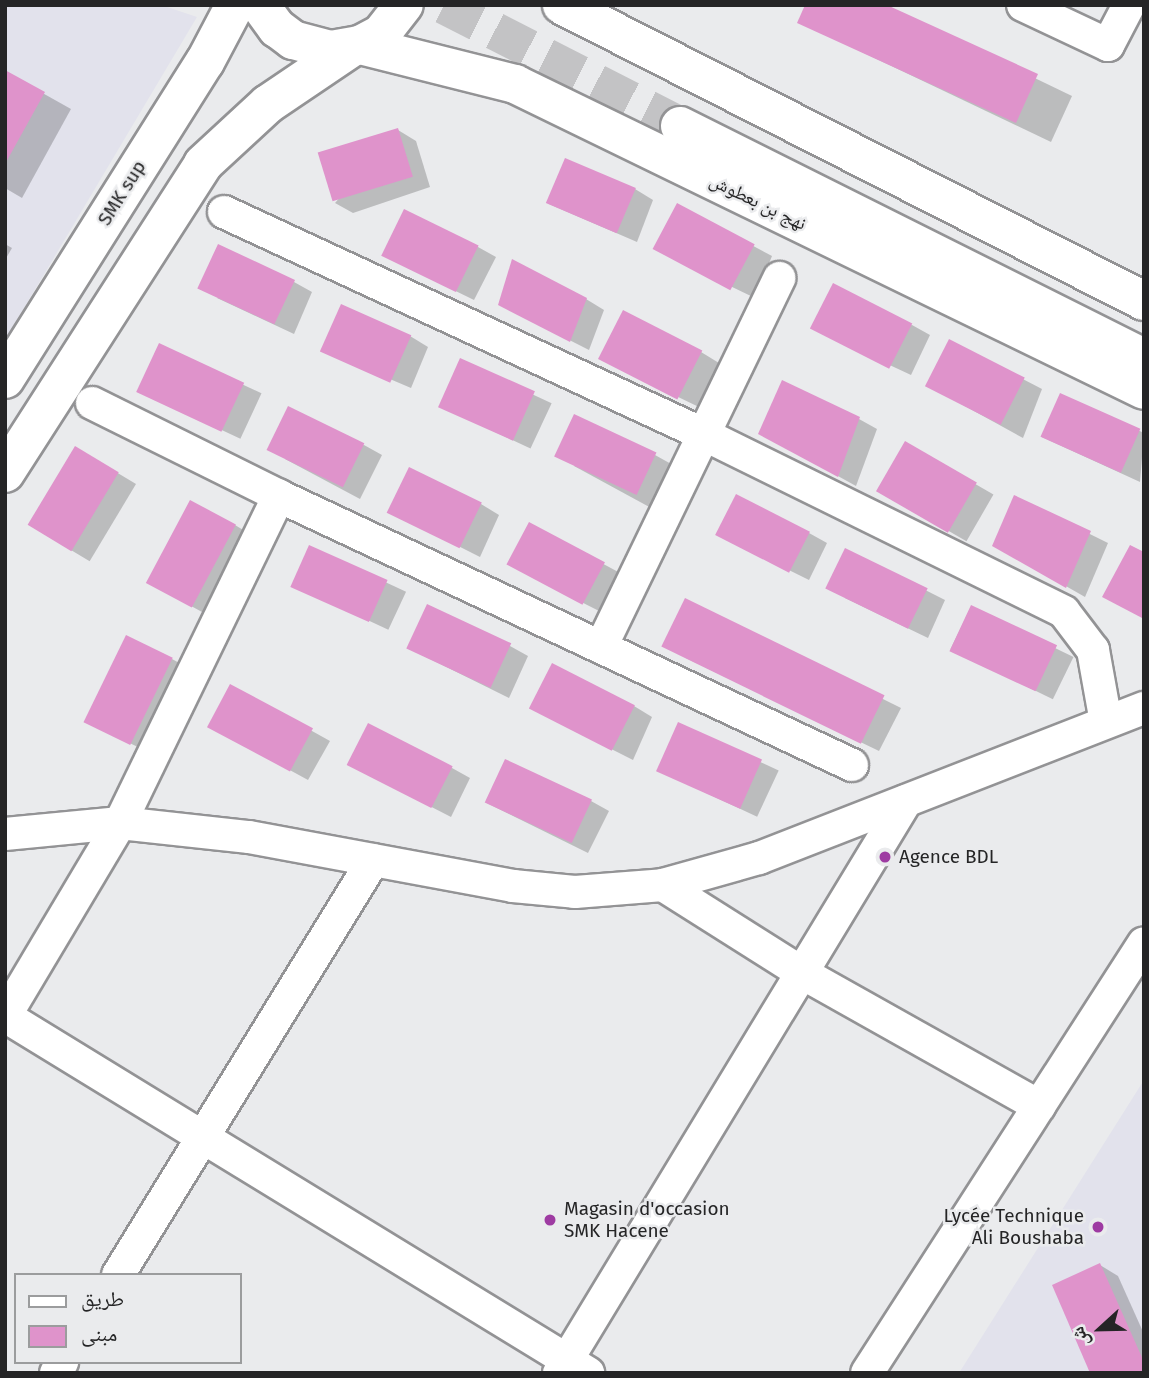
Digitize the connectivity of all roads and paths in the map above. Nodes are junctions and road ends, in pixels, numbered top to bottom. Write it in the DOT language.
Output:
graph roads {
  1 [pos="235,5"];
  2 [pos="260,5"];
  3 [pos="404,5"];
  4 [pos="562,5"];
  5 [pos="1023,5"];
  6 [pos="1129,5"];
  7 [pos="356,46"];
  8 [pos="224,212"];
  9 [pos="779,278"];
  10 [pos="1144,302"];
  11 [pos="1144,332"];
  12 [pos="1144,358"];
  13 [pos="5,379"];
  14 [pos="1144,390"];
  15 [pos="92,402"];
  16 [pos="703,435"];
  17 [pos="5,473"];
  18 [pos="279,496"];
  19 [pos="601,647"];
  20 [pos="1144,708"];
  21 [pos="1106,722"];
  22 [pos="852,765"];
  23 [pos="906,801"];
  24 [pos="120,823"];
  25 [pos="5,834"];
  26 [pos="373,860"];
  27 [pos="663,885"];
  28 [pos="1144,943"];
  29 [pos="802,972"];
  30 [pos="5,1016"];
  31 [pos="1039,1106"];
  32 [pos="205,1138"];
  33 [pos="119,1273"];
  34 [pos="572,1368"];
  35 [pos="867,1373"];
  1 -- 13 [label="main road, SMK sup"];
  2 -- 7 [label="main road, نهج بن بعطوش"];
  3 -- 7 [label="main road"];
  4 -- 10 [label="main road"];
  5 -- 6 [label="street"];
  7 -- 14 [label="main road, نهج بن بعطوش"];
  7 -- 17 [label="main road"];
  8 -- 16 [label="street"];
  9 -- 16 [label="street"];
  11 -- 12 [label="main road, نهج بن بعطوش"];
  15 -- 18 [label="street"];
  16 -- 19 [label="street"];
  16 -- 21 [label="street"];
  18 -- 19 [label="street"];
  18 -- 24 [label="street"];
  19 -- 22 [label="street"];
  20 -- 21 [label="street"];
  21 -- 23 [label="street"];
  23 -- 27 [label="street"];
  23 -- 29 [label="street"];
  24 -- 25 [label="street"];
  24 -- 26 [label="street"];
  24 -- 30 [label="street"];
  26 -- 27 [label="street"];
  26 -- 32 [label="street"];
  27 -- 29 [label="street"];
  28 -- 31 [label="street"];
  29 -- 31 [label="street"];
  29 -- 34 [label="street"];
  30 -- 32 [label="street"];
  31 -- 35 [label="street"];
  32 -- 33 [label="street"];
  32 -- 34 [label="street"];
}
